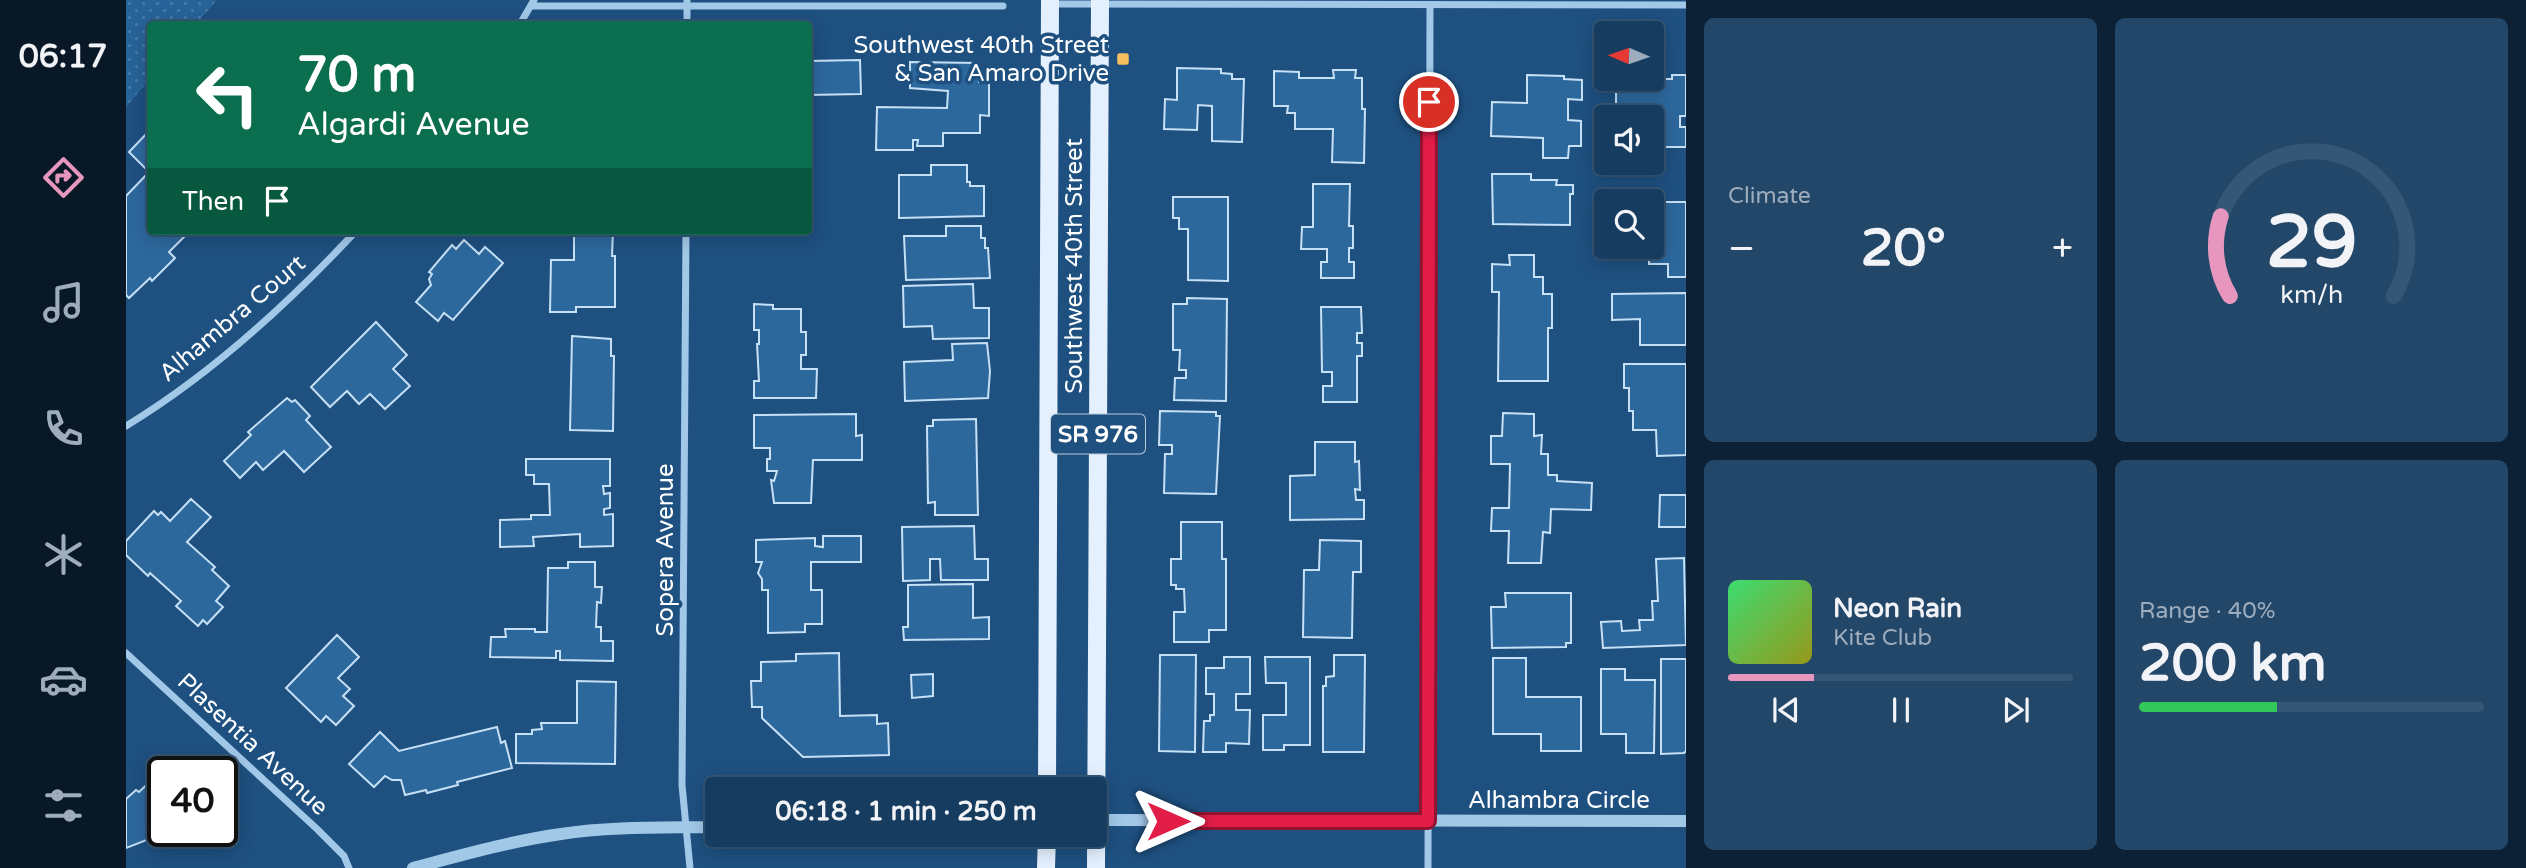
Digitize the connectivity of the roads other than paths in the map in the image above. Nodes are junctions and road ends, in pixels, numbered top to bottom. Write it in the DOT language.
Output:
graph roads {
  1 [pos="1050,2"];
  2 [pos="1100,2"];
  3 [pos="532,3"];
  4 [pos="687,3"];
  5 [pos="1430,5"];
  6 [pos="1686,5"];
  7 [pos="1003,6"];
  8 [pos="522,21"];
  9 [pos="688,21"];
  10 [pos="352,235"];
  11 [pos="686,235"];
  12 [pos="126,426"];
  13 [pos="126,653"];
  14 [pos="1047,777"];
  15 [pos="1096,777"];
  16 [pos="1107,820"];
  17 [pos="1428,821"];
  18 [pos="1686,821"];
  19 [pos="705,827"];
  20 [pos="686,828"];
  21 [pos="1047,847"];
  22 [pos="1096,847"];
  23 [pos="349,868"];
  24 [pos="414,868"];
  25 [pos="690,868"];
  26 [pos="1046,868"];
  27 [pos="1096,868"];
  28 [pos="1427,868"];
  1 -- 2 [label="street"];
  1 -- 14 [label="main road, Southwest 40th Street / SR 976"];
  2 -- 5 [label="street"];
  2 -- 15 [label="main road, Southwest 40th Street / SR 976"];
  3 -- 4 [label="street"];
  3 -- 8 [label="street"];
  4 -- 7 [label="street"];
  4 -- 9 [label="street"];
  5 -- 6 [label="street"];
  5 -- 17 [label="street"];
  10 -- 12 [label="street, Alhambra Court"];
  11 -- 20 [label="street, Sopera Avenue"];
  13 -- 23 [label="street, Plasentia Avenue"];
  16 -- 17 [label="street, Alhambra Circle"];
  17 -- 18 [label="street, Alhambra Circle"];
  17 -- 28 [label="street"];
  19 -- 20 [label="street"];
  20 -- 24 [label="street"];
  20 -- 25 [label="street, Sopera Avenue"];
  21 -- 26 [label="main road"];
  22 -- 27 [label="main road, Southwest 40th Street / SR 976"];
}
